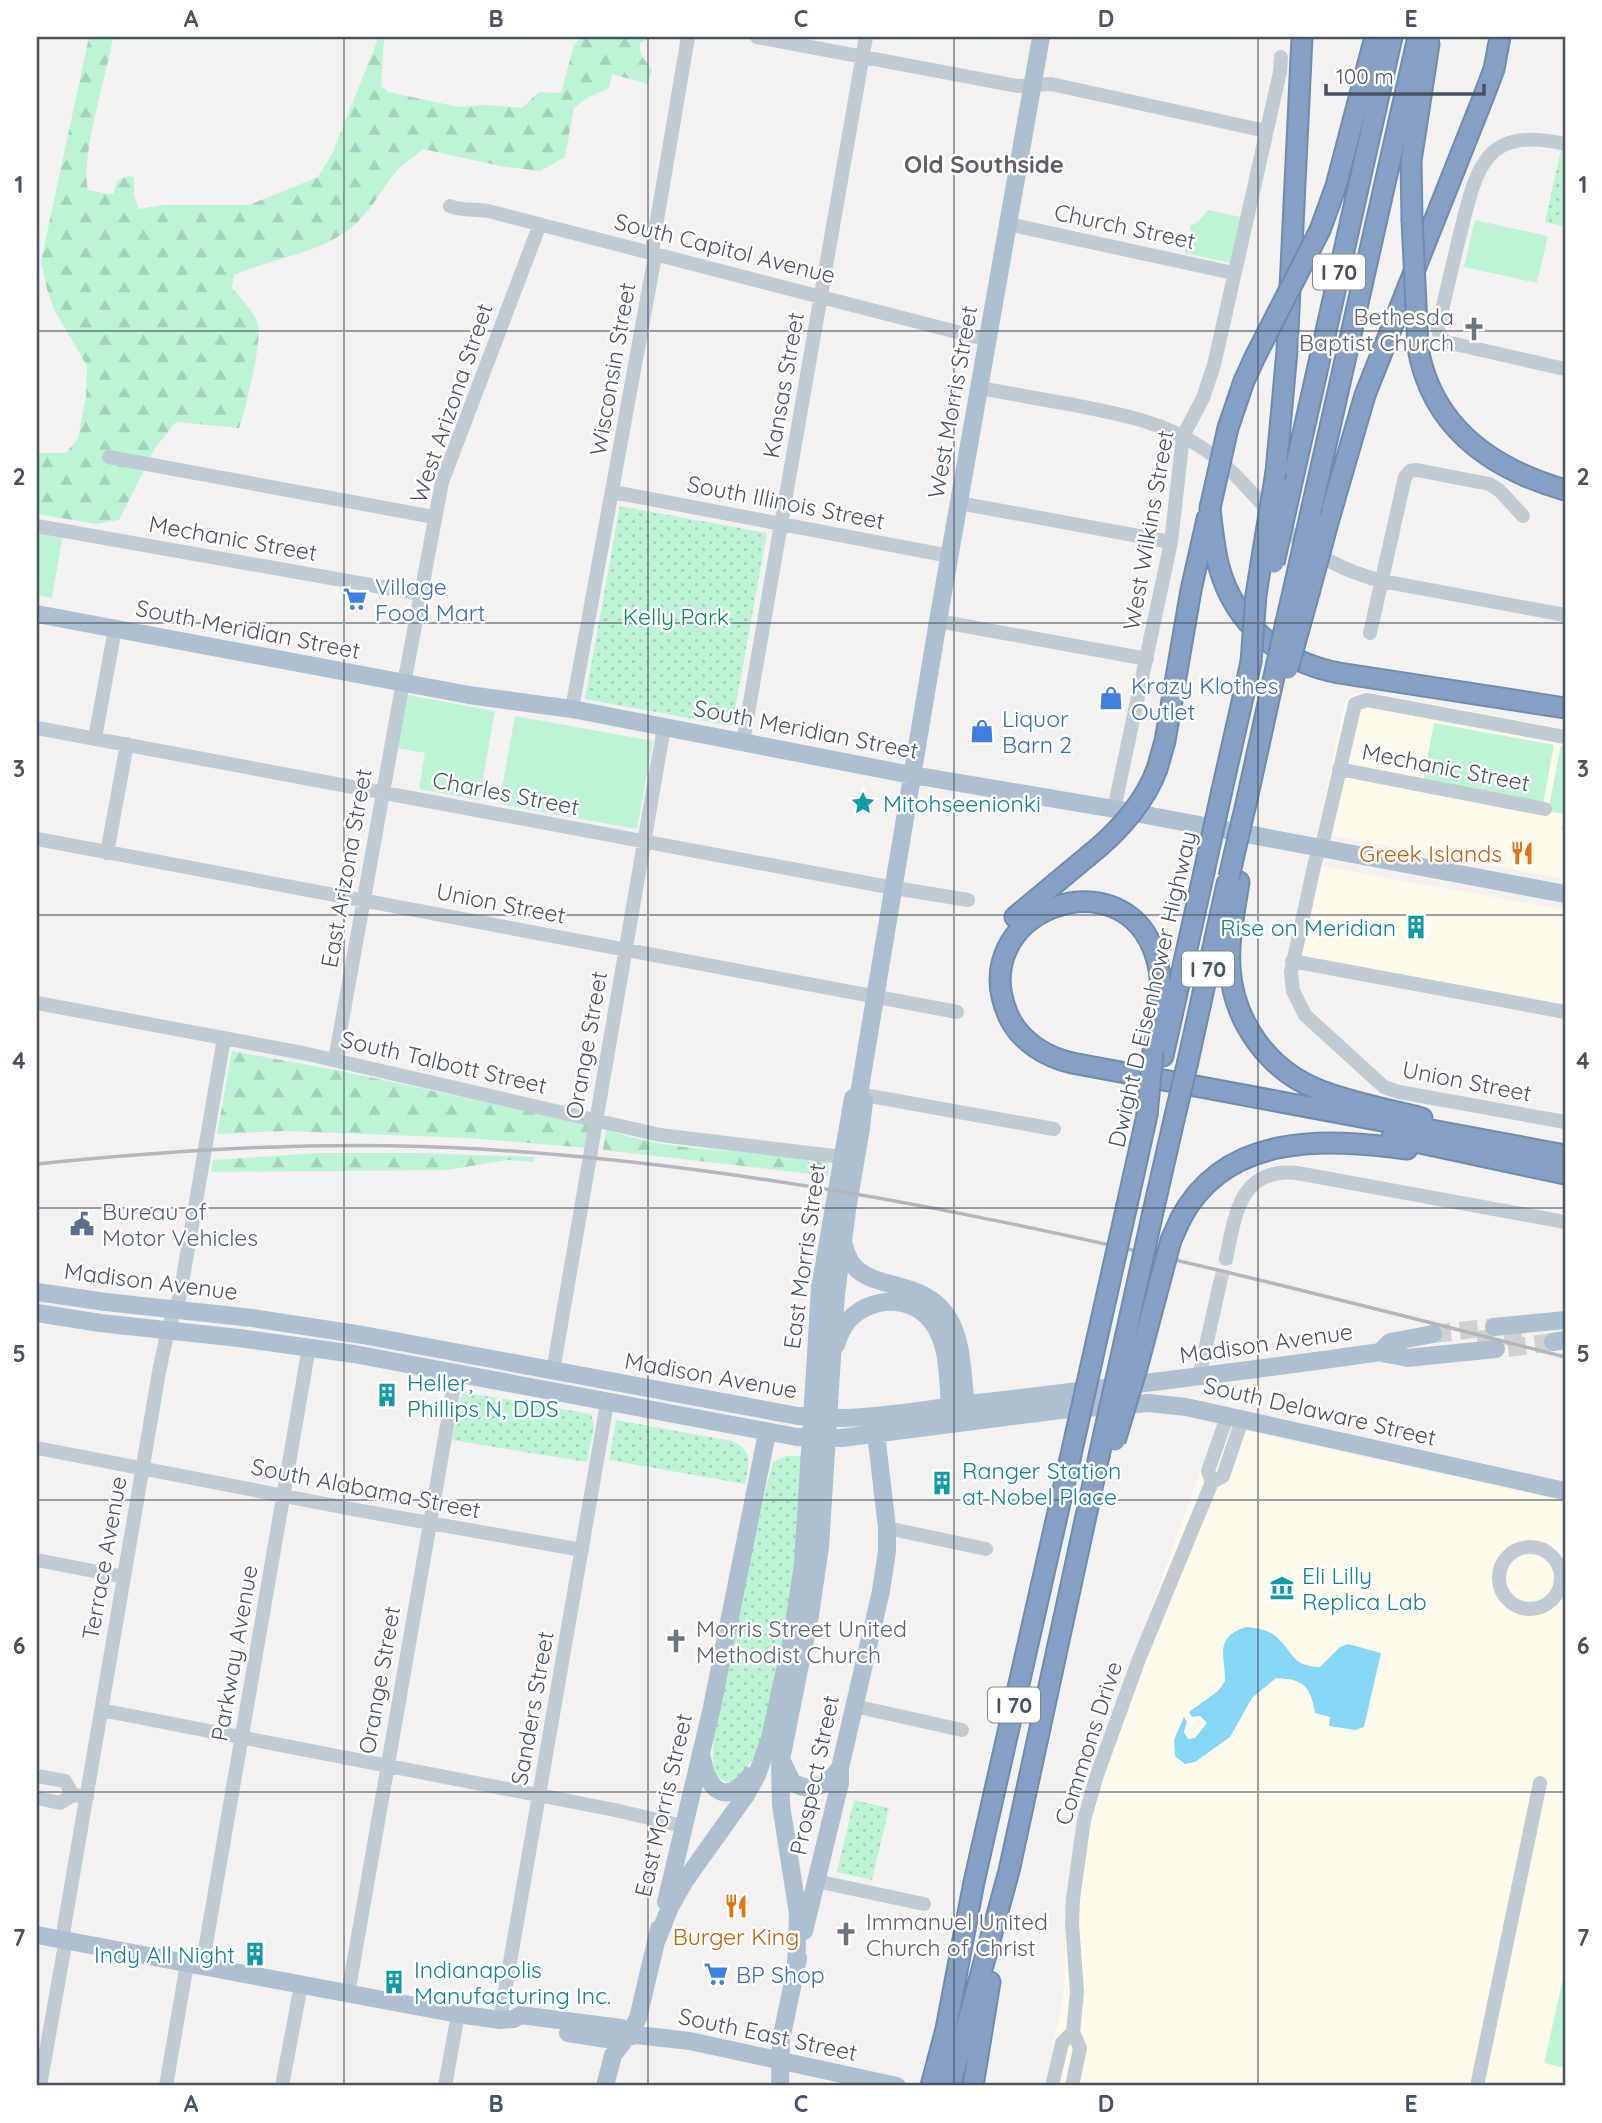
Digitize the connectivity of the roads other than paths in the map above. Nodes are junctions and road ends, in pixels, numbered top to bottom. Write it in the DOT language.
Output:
graph roads {
  1 [pos="688,37"];
  2 [pos="757,37"];
  3 [pos="866,37"];
  4 [pos="1041,37"];
  5 [pos="1302,37"];
  6 [pos="1418,37"];
  7 [pos="1430,37"];
  8 [pos="1500,37"];
  9 [pos="1381,45"];
  10 [pos="863,56"];
  11 [pos="1281,57"];
  12 [pos="1417,70"];
  13 [pos="1033,85"];
  14 [pos="1266,131"];
  15 [pos="1565,144"];
  16 [pos="450,206"];
  17 [pos="540,224"];
  18 [pos="1008,224"];
  19 [pos="654,254"];
  20 [pos="1233,272"];
  21 [pos="821,297"];
  22 [pos="988,340"];
  23 [pos="1565,369"];
  24 [pos="979,388"];
  25 [pos="1183,436"];
  26 [pos="109,457"];
  27 [pos="1565,490"];
  28 [pos="613,492"];
  29 [pos="959,503"];
  30 [pos="1210,508"];
  31 [pos="1523,516"];
  32 [pos="434,517"];
  33 [pos="781,524"];
  34 [pos="37,526"];
  35 [pos="1171,542"];
  36 [pos="950,556"];
  37 [pos="1268,557"];
  38 [pos="1382,581"];
  39 [pos="1302,588"];
  40 [pos="421,594"];
  41 [pos="37,614"];
  42 [pos="1565,615"];
  43 [pos="939,621"];
  44 [pos="115,629"];
  45 [pos="1370,634"];
  46 [pos="1147,659"];
  47 [pos="403,684"];
  48 [pos="1565,708"];
  49 [pos="572,709"];
  50 [pos="37,727"];
  51 [pos="664,727"];
  52 [pos="1565,737"];
  53 [pos="94,738"];
  54 [pos="743,742"];
  55 [pos="127,744"];
  56 [pos="1339,769"];
  57 [pos="914,775"];
  58 [pos="383,793"];
  59 [pos="1114,809"];
  60 [pos="1545,809"];
  61 [pos="37,839"];
  62 [pos="644,841"];
  63 [pos="1321,848"];
  64 [pos="107,852"];
  65 [pos="1234,880"];
  66 [pos="894,886"];
  67 [pos="1565,894"];
  68 [pos="968,900"];
  69 [pos="364,901"];
  70 [pos="626,950"];
  71 [pos="1292,961"];
  72 [pos="876,996"];
  73 [pos="37,1003"];
  74 [pos="957,1012"];
  75 [pos="1565,1012"];
  76 [pos="224,1038"];
  77 [pos="1158,1054"];
  78 [pos="335,1060"];
  79 [pos="859,1094"];
  80 [pos="596,1120"];
  81 [pos="1565,1122"];
  82 [pos="1054,1129"];
  83 [pos="1534,1148"];
  84 [pos="1565,1155"];
  85 [pos="842,1157"];
  86 [pos="1479,1157"];
  87 [pos="1565,1174"];
  88 [pos="1565,1222"];
  89 [pos="843,1241"];
  90 [pos="1226,1259"];
  91 [pos="1220,1283"];
  92 [pos="37,1292"];
  93 [pos="175,1310"];
  94 [pos="37,1313"];
  95 [pos="1565,1320"];
  96 [pos="1494,1327"];
  97 [pos="168,1330"];
  98 [pos="1433,1334"];
  99 [pos="1523,1334"];
  100 [pos="1561,1337"];
  101 [pos="1465,1342"];
  102 [pos="309,1347"];
  103 [pos="1496,1349"];
  104 [pos="1389,1353"];
  105 [pos="830,1369"];
  106 [pos="552,1371"];
  107 [pos="456,1374"];
  108 [pos="1199,1377"];
  109 [pos="607,1403"];
  110 [pos="958,1406"];
  111 [pos="1061,1410"];
  112 [pos="1235,1419"];
  113 [pos="767,1433"];
  114 [pos="876,1433"];
  115 [pos="37,1448"];
  116 [pos="1105,1454"];
  117 [pos="143,1468"];
  118 [pos="1565,1490"];
  119 [pos="284,1496"];
  120 [pos="429,1523"];
  121 [pos="887,1528"];
  122 [pos="986,1549"];
  123 [pos="582,1550"];
  124 [pos="37,1560"];
  125 [pos="1561,1560"];
  126 [pos="124,1577"];
  127 [pos="854,1706"];
  128 [pos="101,1710"];
  129 [pos="962,1730"];
  130 [pos="770,1738"];
  131 [pos="242,1739"];
  132 [pos="700,1752"];
  133 [pos="782,1755"];
  134 [pos="387,1767"];
  135 [pos="840,1768"];
  136 [pos="37,1776"];
  137 [pos="1540,1783"];
  138 [pos="539,1795"];
  139 [pos="80,1796"];
  140 [pos="37,1798"];
  141 [pos="683,1826"];
  142 [pos="1009,1871"];
  143 [pos="816,1881"];
  144 [pos="924,1904"];
  145 [pos="37,1935"];
  146 [pos="63,1940"];
  147 [pos="657,1940"];
  148 [pos="960,1952"];
  149 [pos="195,1966"];
  150 [pos="796,1968"];
  151 [pos="301,1985"];
  152 [pos="348,1994"];
  153 [pos="458,2014"];
  154 [pos="507,2020"];
  155 [pos="1073,2032"];
  156 [pos="629,2035"];
  157 [pos="780,2060"];
  158 [pos="892,2085"];
  159 [pos="40,2086"];
  160 [pos="166,2086"];
  161 [pos="282,2086"];
  162 [pos="445,2086"];
  163 [pos="605,2086"];
  164 [pos="780,2086"];
  165 [pos="917,2086"];
  166 [pos="931,2086"];
  167 [pos="950,2086"];
  168 [pos="972,2086"];
  169 [pos="1052,2086"];
  170 [pos="1072,2086"];
  171 [pos="1477,2086"];
  1 -- 19 [label="street, Wisconsin Street"];
  2 -- 10 [label="street"];
  3 -- 10 [label="street, Kansas Street"];
  4 -- 13 [label="main road, West Morris Street"];
  5 -- 37 [label="highway, bridge"];
  6 -- 12 [label="highway, I 70"];
  7 -- 12 [label="highway"];
  8 -- 39 [label="highway, bridge"];
  9 -- 30 [label="highway, bridge"];
  9 -- 37 [label="highway, Dwight D Eisenhower Highway / I 70, bridge"];
  10 -- 13 [label="street"];
  10 -- 21 [label="street, Kansas Street"];
  11 -- 14 [label="street, West Wilkins Street"];
  12 -- 27 [label="highway, bridge"];
  12 -- 39 [label="highway, I 70, bridge"];
  13 -- 14 [label="street"];
  13 -- 18 [label="main road, West Morris Street"];
  14 -- 20 [label="street, West Wilkins Street"];
  15 -- 23 [label="street"];
  16 -- 17 [label="street, South Capitol Avenue"];
  17 -- 19 [label="street, South Capitol Avenue"];
  17 -- 32 [label="street, West Arizona Street"];
  18 -- 20 [label="street, Church Street"];
  18 -- 22 [label="main road, West Morris Street"];
  19 -- 21 [label="street, South Capitol Avenue"];
  19 -- 28 [label="street, Wisconsin Street"];
  20 -- 25 [label="street, West Wilkins Street"];
  21 -- 22 [label="street, South Capitol Avenue"];
  21 -- 33 [label="street, Kansas Street"];
  22 -- 24 [label="main road, West Morris Street"];
  24 -- 25 [label="street"];
  24 -- 29 [label="main road, West Morris Street"];
  25 -- 35 [label="street, West Wilkins Street"];
  25 -- 38 [label="street"];
  26 -- 32 [label="street"];
  28 -- 33 [label="street, South Illinois Street"];
  28 -- 49 [label="street, Wisconsin Street"];
  29 -- 35 [label="street"];
  29 -- 36 [label="main road, West Morris Street"];
  30 -- 48 [label="highway"];
  30 -- 86 [label="highway, bridge"];
  31 -- 38 [label="street"];
  32 -- 40 [label="street, West Arizona Street"];
  33 -- 36 [label="street, South Illinois Street"];
  33 -- 54 [label="street, Kansas Street"];
  34 -- 40 [label="street, Mechanic Street"];
  35 -- 46 [label="street, West Wilkins Street"];
  36 -- 43 [label="main road, West Morris Street"];
  37 -- 77 [label="highway, Dwight D Eisenhower Highway / I 70, bridge"];
  38 -- 42 [label="street"];
  38 -- 45 [label="street"];
  39 -- 65 [label="highway, I 70, bridge"];
  40 -- 47 [label="street, West Arizona Street"];
  41 -- 44 [label="main road, South Meridian Street"];
  43 -- 46 [label="street"];
  43 -- 57 [label="main road, West Morris Street"];
  44 -- 47 [label="main road, South Meridian Street"];
  44 -- 53 [label="street"];
  46 -- 59 [label="street, West Wilkins Street"];
  47 -- 49 [label="main road, South Meridian Street"];
  47 -- 58 [label="street, East Arizona Street"];
  49 -- 51 [label="main road, South Meridian Street"];
  50 -- 53 [label="street, Charles Street"];
  51 -- 54 [label="main road, South Meridian Street"];
  51 -- 62 [label="street, Orange Street"];
  52 -- 56 [label="street"];
  53 -- 55 [label="street, Charles Street"];
  54 -- 57 [label="main road, South Meridian Street"];
  55 -- 58 [label="street, Charles Street"];
  55 -- 64 [label="street"];
  56 -- 60 [label="street, Mechanic Street"];
  56 -- 63 [label="street"];
  57 -- 59 [label="main road, South Meridian Street"];
  57 -- 66 [label="main road, East Morris Street"];
  58 -- 62 [label="street, Charles Street"];
  58 -- 69 [label="street, East Arizona Street"];
  59 -- 63 [label="main road, South Meridian Street"];
  61 -- 64 [label="street, Union Street"];
  62 -- 66 [label="street, Charles Street"];
  62 -- 70 [label="street, Orange Street"];
  63 -- 67 [label="main road, South Meridian Street"];
  63 -- 71 [label="street"];
  64 -- 69 [label="street, Union Street"];
  65 -- 83 [label="highway"];
  65 -- 116 [label="highway, I 70, bridge"];
  66 -- 68 [label="street, Charles Street"];
  66 -- 72 [label="main road, East Morris Street"];
  69 -- 70 [label="street, Union Street"];
  69 -- 78 [label="street, East Arizona Street"];
  70 -- 72 [label="street, Union Street"];
  70 -- 80 [label="street, Orange Street"];
  71 -- 75 [label="street"];
  71 -- 81 [label="street, Union Street"];
  72 -- 74 [label="street, Union Street"];
  72 -- 79 [label="main road, East Morris Street"];
  73 -- 76 [label="street, South Talbott Street"];
  76 -- 78 [label="street, South Talbott Street"];
  76 -- 93 [label="street, Terrace Avenue"];
  77 -- 83 [label="highway"];
  77 -- 148 [label="highway, Dwight D Eisenhower Highway / I 70, bridge"];
  78 -- 80 [label="street, South Talbott Street"];
  79 -- 82 [label="street"];
  79 -- 85 [label="main road, East Morris Street"];
  79 -- 89 [label="main road, East Morris Street"];
  80 -- 85 [label="street, South Talbott Street"];
  80 -- 106 [label="street, Orange Street"];
  83 -- 84 [label="highway"];
  85 -- 130 [label="main road, East Morris Street"];
  86 -- 87 [label="highway"];
  86 -- 116 [label="highway, bridge"];
  88 -- 90 [label="street"];
  89 -- 105 [label="main road, East Morris Street"];
  89 -- 110 [label="main road"];
  91 -- 108 [label="street"];
  92 -- 93 [label="main road, Madison Avenue"];
  93 -- 97 [label="street, Terrace Avenue"];
  93 -- 106 [label="main road, Madison Avenue"];
  94 -- 97 [label="main road, Madison Avenue"];
  95 -- 96 [label="main road"];
  97 -- 102 [label="main road, Madison Avenue"];
  97 -- 117 [label="street, Terrace Avenue"];
  98 -- 104 [label="main road, Madison Avenue"];
  99 -- 100 [label="main road"];
  101 -- 104 [label="main road, Madison Avenue"];
  102 -- 107 [label="main road, Madison Avenue"];
  102 -- 119 [label="street, Parkway Avenue"];
  103 -- 104 [label="main road, Madison Avenue"];
  104 -- 108 [label="main road, Madison Avenue"];
  105 -- 110 [label="main road"];
  105 -- 133 [label="main road, East Morris Street"];
  106 -- 110 [label="main road, Madison Avenue, bridge"];
  107 -- 109 [label="main road, Madison Avenue"];
  107 -- 120 [label="street, Orange Street"];
  108 -- 110 [label="main road, Madison Avenue"];
  109 -- 113 [label="main road, Madison Avenue"];
  109 -- 123 [label="street, Sanders Street"];
  111 -- 112 [label="main road, South Delaware Street"];
  111 -- 114 [label="main road, Madison Avenue"];
  112 -- 118 [label="main road, South Delaware Street"];
  112 -- 155 [label="street, Commons Drive"];
  113 -- 114 [label="main road, Madison Avenue, bridge"];
  113 -- 132 [label="main road, East Morris Street"];
  114 -- 121 [label="main road, Prospect Street"];
  115 -- 117 [label="street, South Alabama Street"];
  116 -- 142 [label="highway, I 70"];
  117 -- 119 [label="street, South Alabama Street"];
  117 -- 126 [label="street, Terrace Avenue"];
  119 -- 120 [label="street, South Alabama Street"];
  119 -- 131 [label="street, Parkway Avenue"];
  120 -- 123 [label="street, South Alabama Street"];
  120 -- 134 [label="street, Orange Street"];
  121 -- 122 [label="street"];
  121 -- 127 [label="main road, Prospect Street"];
  123 -- 138 [label="street, Sanders Street"];
  124 -- 126 [label="street"];
  125 -- 125 [label="street"];
  126 -- 128 [label="street, Terrace Avenue"];
  127 -- 129 [label="street"];
  127 -- 135 [label="main road, Prospect Street"];
  128 -- 131 [label="street"];
  128 -- 139 [label="street, Terrace Avenue"];
  130 -- 132 [label="main road"];
  130 -- 147 [label="main road, East Morris Street"];
  131 -- 134 [label="street"];
  131 -- 149 [label="street, Parkway Avenue"];
  132 -- 141 [label="main road, East Morris Street"];
  133 -- 135 [label="main road"];
  133 -- 150 [label="main road, East Morris Street"];
  134 -- 138 [label="street"];
  134 -- 152 [label="street, Orange Street"];
  135 -- 143 [label="main road, Prospect Street"];
  136 -- 139 [label="street"];
  137 -- 171 [label="street"];
  138 -- 141 [label="street"];
  138 -- 154 [label="street, Sanders Street"];
  139 -- 140 [label="street"];
  139 -- 146 [label="street, Terrace Avenue"];
  141 -- 147 [label="main road, East Morris Street"];
  142 -- 167 [label="highway, I 70"];
  142 -- 168 [label="highway"];
  143 -- 144 [label="street"];
  143 -- 150 [label="main road, Prospect Street"];
  145 -- 146 [label="main road, South East Street"];
  146 -- 149 [label="main road, South East Street"];
  146 -- 159 [label="street, Terrace Avenue"];
  147 -- 156 [label="main road, East Morris Street"];
  148 -- 165 [label="highway"];
  148 -- 166 [label="highway, I 70"];
  149 -- 151 [label="main road, South East Street"];
  149 -- 160 [label="street, Parkway Avenue"];
  150 -- 157 [label="main road, Prospect Street"];
  151 -- 152 [label="main road, South East Street"];
  151 -- 161 [label="street"];
  152 -- 153 [label="main road, South East Street"];
  153 -- 154 [label="main road, South East Street"];
  153 -- 162 [label="street"];
  154 -- 156 [label="main road, South East Street"];
  155 -- 169 [label="street"];
  155 -- 170 [label="street"];
  156 -- 157 [label="main road, South East Street"];
  156 -- 163 [label="main road, East Morris Street"];
  157 -- 158 [label="main road, South East Street"];
  157 -- 164 [label="main road, Prospect Street"];
}
